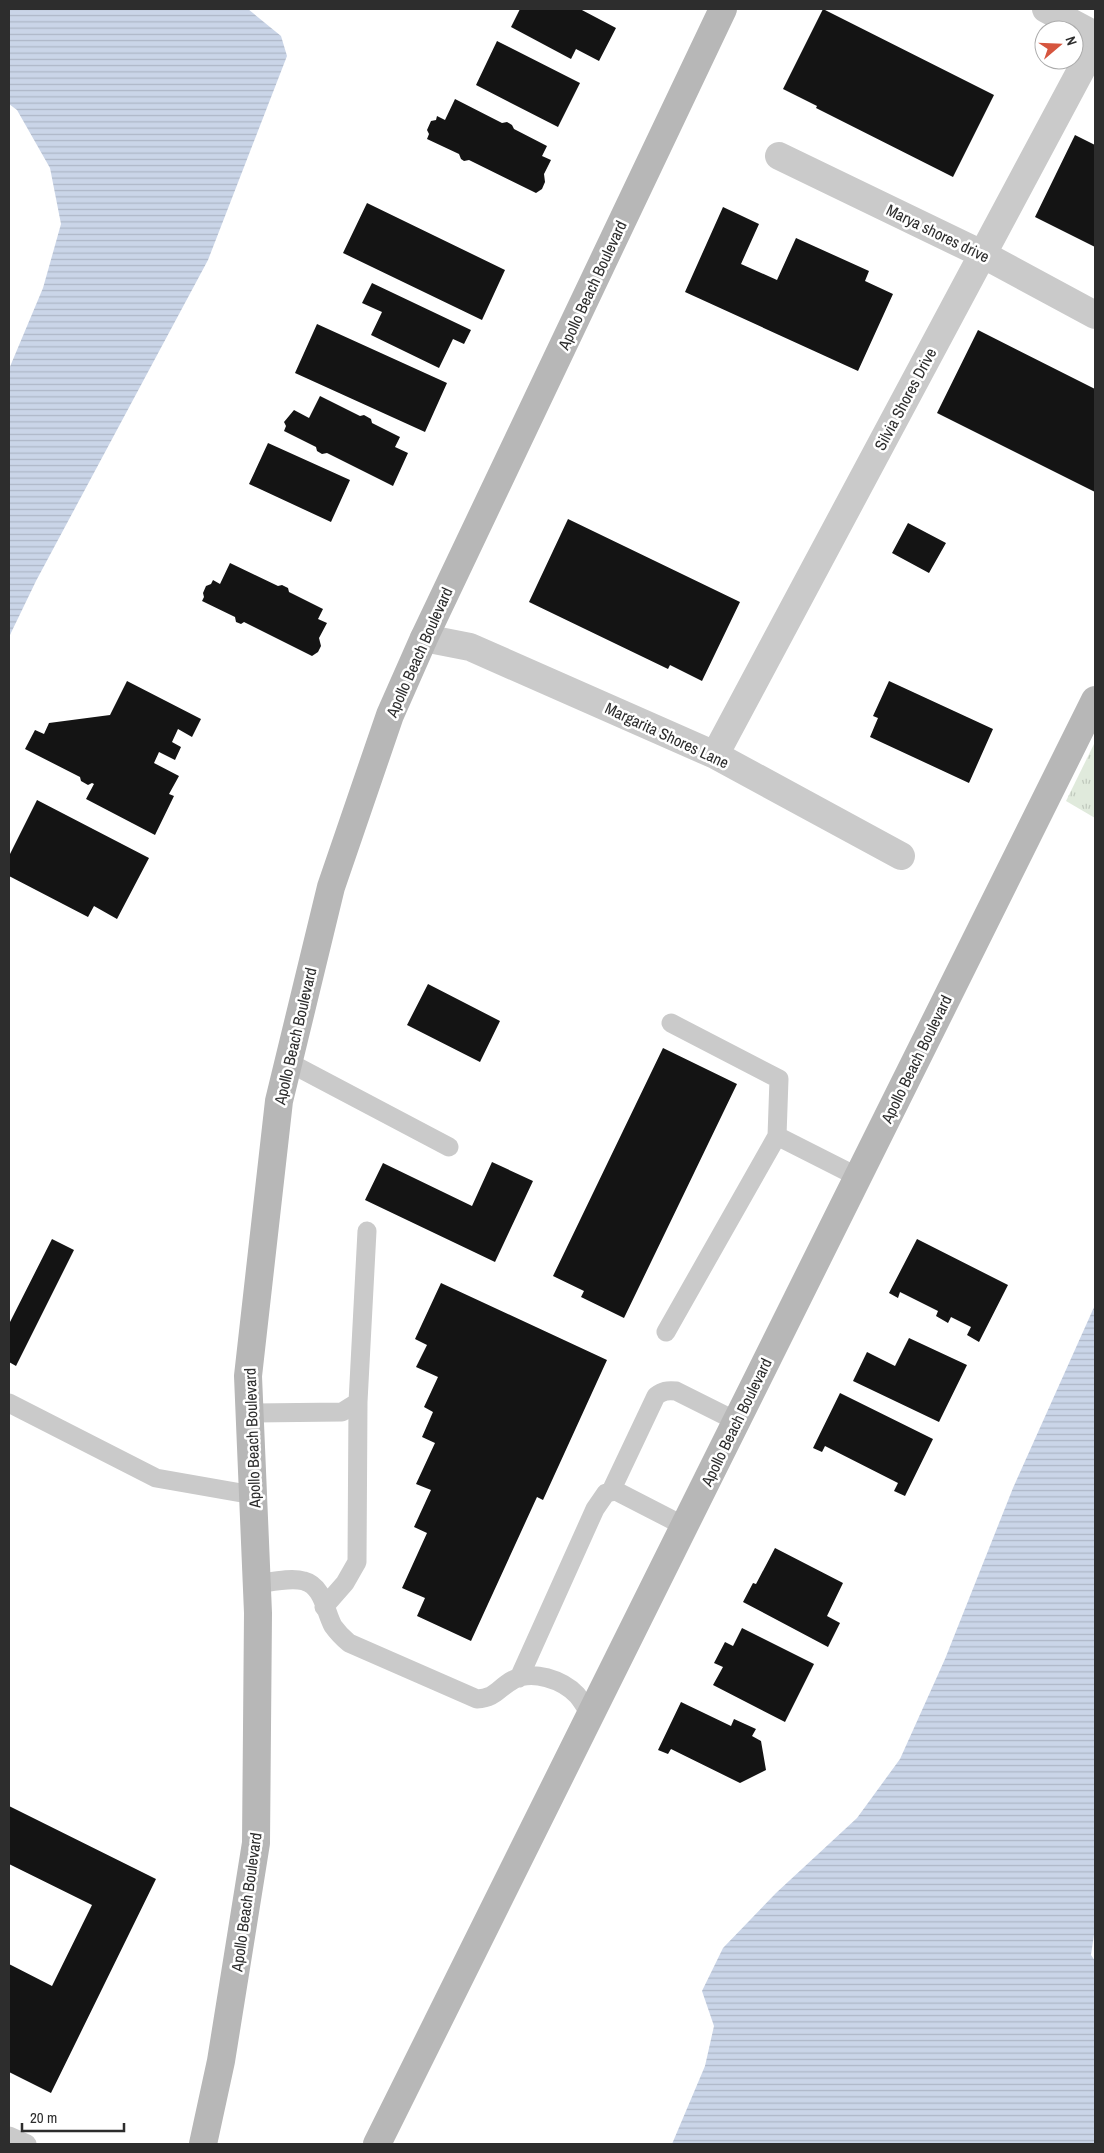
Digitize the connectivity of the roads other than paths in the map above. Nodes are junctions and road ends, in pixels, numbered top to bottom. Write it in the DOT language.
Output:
graph roads {
  1 [pos="724,9"];
  2 [pos="1046,9"];
  3 [pos="1095,35"];
  4 [pos="1095,44"];
  5 [pos="779,156"];
  6 [pos="982,254"];
  7 [pos="1095,315"];
  8 [pos="424,638"];
  9 [pos="1095,700"];
  10 [pos="715,755"];
  11 [pos="901,856"];
  12 [pos="671,1023"];
  13 [pos="288,1062"];
  14 [pos="777,1136"];
  15 [pos="449,1147"];
  16 [pos="858,1177"];
  17 [pos="367,1231"];
  18 [pos="666,1332"];
  19 [pos="358,1402"];
  20 [pos="9,1403"];
  21 [pos="250,1413"];
  22 [pos="736,1421"];
  23 [pos="610,1491"];
  24 [pos="253,1495"];
  25 [pos="684,1526"];
  26 [pos="257,1584"];
  27 [pos="324,1607"];
  28 [pos="519,1678"];
  29 [pos="591,1714"];
  30 [pos="9,2136"];
  31 [pos="27,2144"];
  32 [pos="203,2144"];
  33 [pos="377,2144"];
  1 -- 8 [label="main road, Apollo Beach Boulevard"];
  2 -- 3 [label="street"];
  4 -- 6 [label="street, Silvia Shores Drive"];
  5 -- 6 [label="street, Marya shores drive"];
  6 -- 7 [label="street, Marya shores drive"];
  6 -- 10 [label="street, Silvia Shores Drive"];
  8 -- 10 [label="street, Margarita Shores Lane"];
  8 -- 13 [label="main road, Apollo Beach Boulevard"];
  9 -- 16 [label="main road, Apollo Beach Boulevard"];
  10 -- 11 [label="street, Margarita Shores Lane"];
  12 -- 14 [label="lane"];
  13 -- 15 [label="lane"];
  13 -- 21 [label="main road, Apollo Beach Boulevard"];
  14 -- 16 [label="lane"];
  14 -- 18 [label="lane"];
  16 -- 22 [label="main road, Apollo Beach Boulevard"];
  17 -- 19 [label="lane"];
  19 -- 21 [label="lane"];
  19 -- 27 [label="lane"];
  20 -- 24 [label="lane"];
  21 -- 24 [label="main road, Apollo Beach Boulevard"];
  22 -- 23 [label="lane"];
  22 -- 25 [label="main road, Apollo Beach Boulevard"];
  23 -- 25 [label="lane"];
  23 -- 28 [label="lane"];
  24 -- 26 [label="main road, Apollo Beach Boulevard"];
  25 -- 29 [label="main road, Apollo Beach Boulevard"];
  26 -- 27 [label="lane"];
  26 -- 32 [label="main road, Apollo Beach Boulevard"];
  27 -- 28 [label="lane"];
  28 -- 29 [label="lane"];
  29 -- 33 [label="main road, Apollo Beach Boulevard"];
  30 -- 31 [label="lane"];
}
